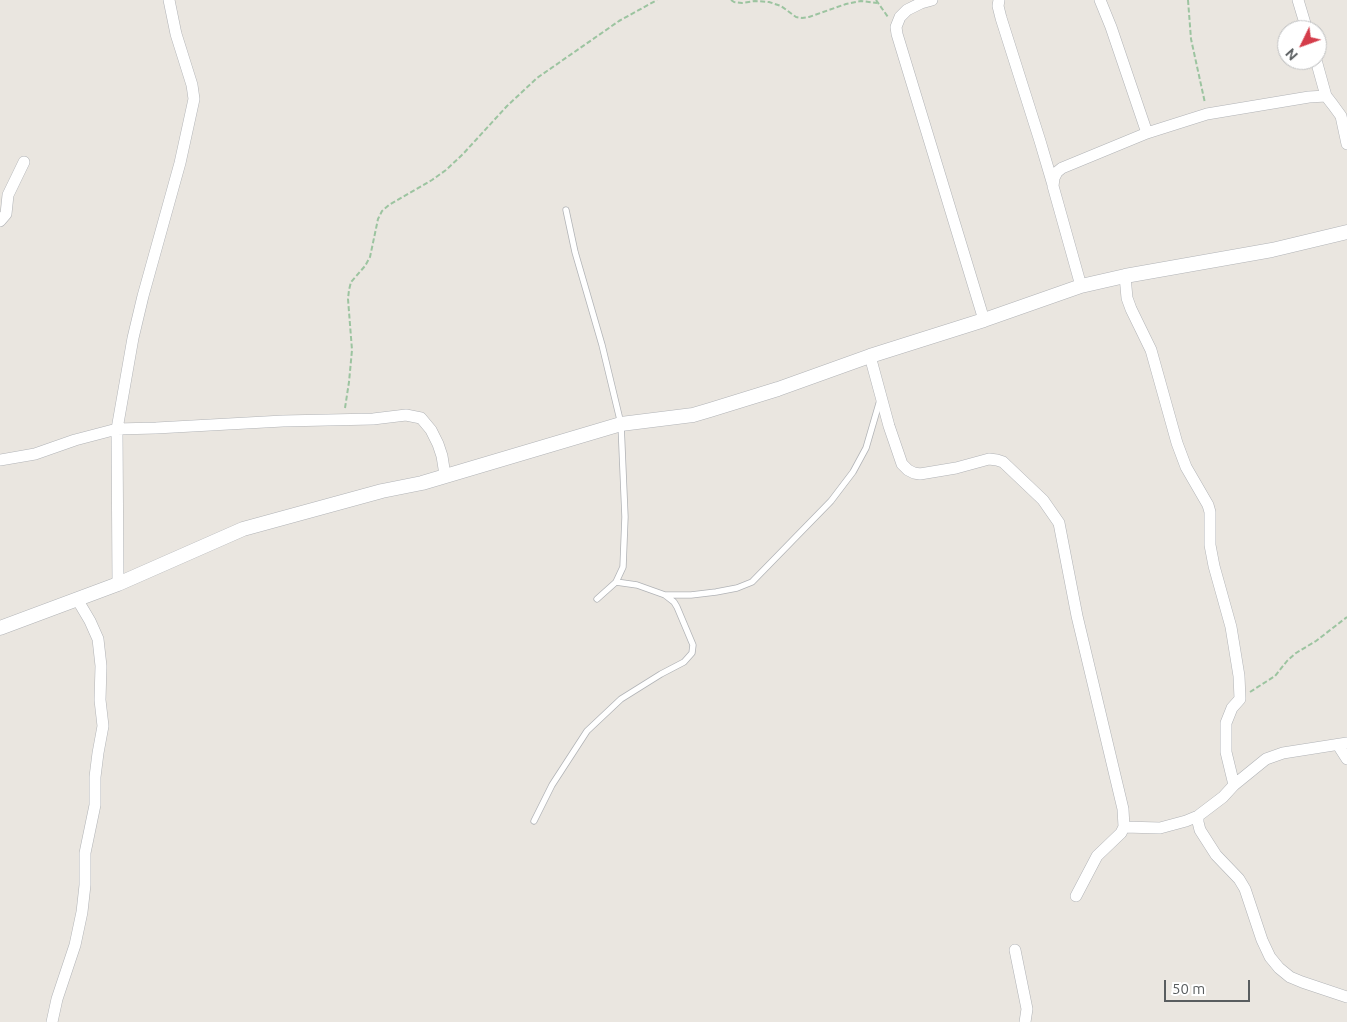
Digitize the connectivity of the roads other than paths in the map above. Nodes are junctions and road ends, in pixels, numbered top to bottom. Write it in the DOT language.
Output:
graph roads {
  1 [pos="169,0"];
  2 [pos="932,0"];
  3 [pos="999,0"];
  4 [pos="1100,0"];
  5 [pos="1298,0"];
  6 [pos="1304,20"];
  7 [pos="1319,70"];
  8 [pos="1326,96"];
  9 [pos="1344,113"];
  10 [pos="1146,133"];
  11 [pos="1347,144"];
  12 [pos="24,162"];
  13 [pos="1053,186"];
  14 [pos="566,210"];
  15 [pos="0,221"];
  16 [pos="1347,232"];
  17 [pos="1124,276"];
  18 [pos="1081,286"];
  19 [pos="984,320"];
  20 [pos="870,356"];
  21 [pos="881,395"];
  22 [pos="621,424"];
  23 [pos="117,429"];
  24 [pos="0,460"];
  25 [pos="445,475"];
  26 [pos="616,582"];
  27 [pos="118,584"];
  28 [pos="665,595"];
  29 [pos="77,599"];
  30 [pos="597,599"];
  31 [pos="0,628"];
  32 [pos="1343,744"];
  33 [pos="1347,759"];
  34 [pos="1234,785"];
  35 [pos="1198,816"];
  36 [pos="534,821"];
  37 [pos="1124,827"];
  38 [pos="1076,896"];
  39 [pos="1015,950"];
  40 [pos="1347,997"];
  41 [pos="52,1022"];
  42 [pos="1025,1022"];
  1 -- 23 [label="street"];
  2 -- 19 [label="street"];
  3 -- 13 [label="street"];
  4 -- 10 [label="street"];
  5 -- 6 [label="street"];
  7 -- 8 [label="street"];
  8 -- 9 [label="street"];
  8 -- 10 [label="street"];
  9 -- 11 [label="street"];
  10 -- 13 [label="street"];
  12 -- 15 [label="street"];
  13 -- 18 [label="street"];
  14 -- 22 [label="lane"];
  16 -- 17 [label="street"];
  17 -- 18 [label="street"];
  17 -- 34 [label="street"];
  18 -- 19 [label="street"];
  19 -- 20 [label="street"];
  20 -- 21 [label="street"];
  20 -- 22 [label="street"];
  21 -- 28 [label="lane"];
  21 -- 37 [label="street"];
  22 -- 25 [label="street"];
  22 -- 26 [label="lane"];
  23 -- 24 [label="street"];
  23 -- 25 [label="street"];
  23 -- 27 [label="street"];
  25 -- 27 [label="street"];
  26 -- 28 [label="lane"];
  26 -- 30 [label="lane"];
  27 -- 29 [label="street"];
  28 -- 36 [label="lane"];
  29 -- 31 [label="street"];
  29 -- 41 [label="street"];
  32 -- 33 [label="street"];
  32 -- 34 [label="street"];
  34 -- 35 [label="street"];
  35 -- 37 [label="street"];
  35 -- 40 [label="street"];
  37 -- 38 [label="street"];
  39 -- 42 [label="street"];
}
